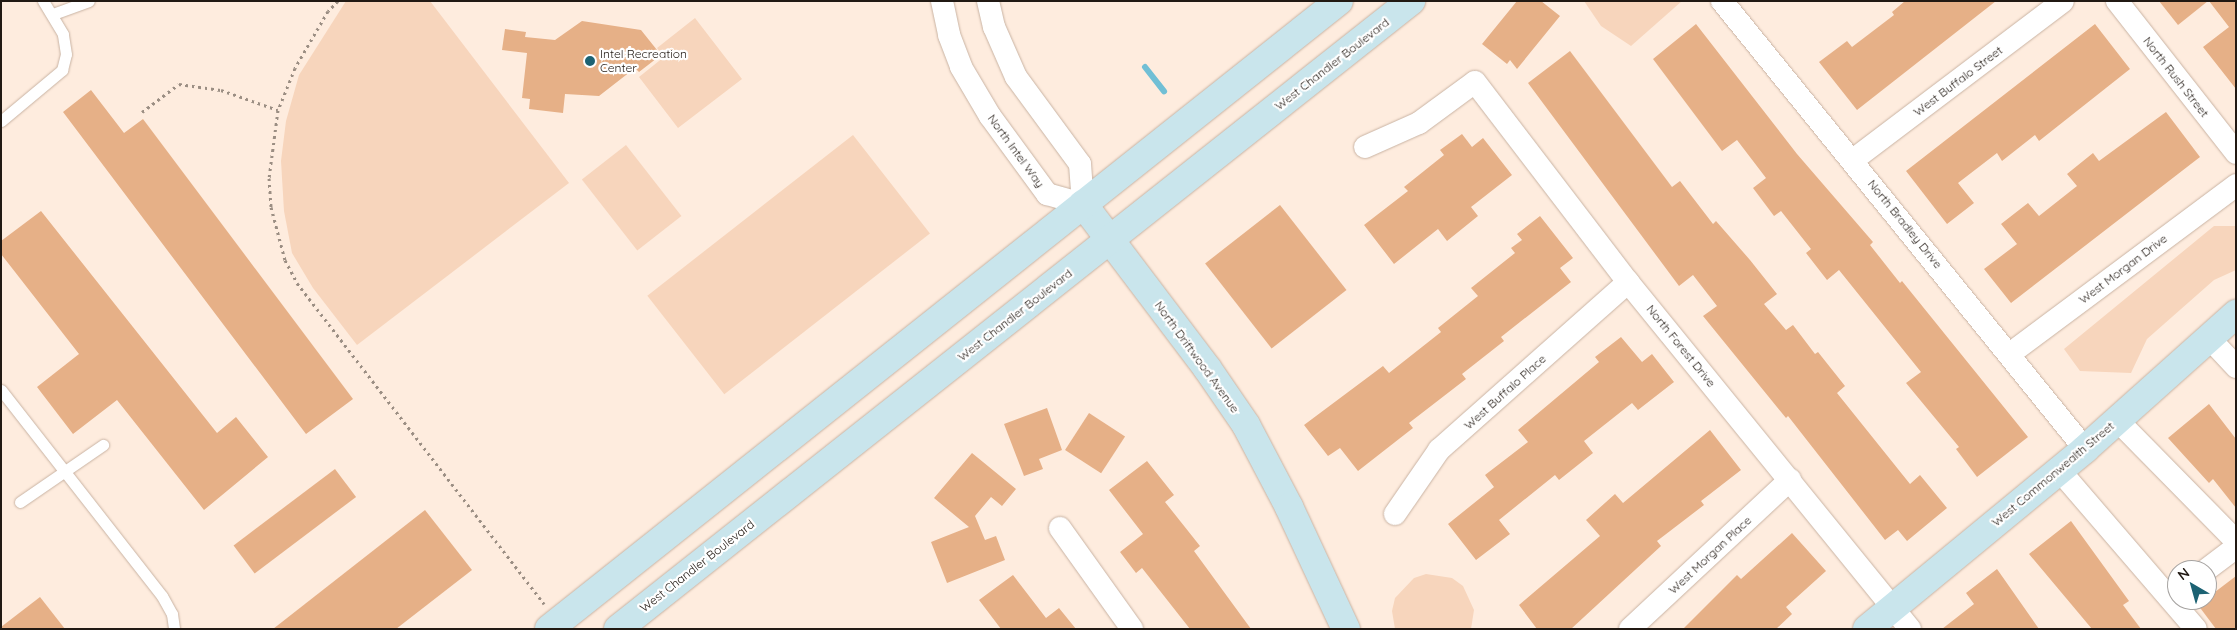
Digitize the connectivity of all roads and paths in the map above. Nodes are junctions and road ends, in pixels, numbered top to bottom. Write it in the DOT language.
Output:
graph roads {
  1 [pos="42,1"];
  2 [pos="89,1"];
  3 [pos="338,1"];
  4 [pos="942,1"];
  5 [pos="988,1"];
  6 [pos="1339,1"];
  7 [pos="1411,1"];
  8 [pos="1722,1"];
  9 [pos="2063,1"];
  10 [pos="2117,1"];
  11 [pos="53,14"];
  12 [pos="278,110"];
  13 [pos="142,112"];
  14 [pos="1,121"];
  15 [pos="1364,147"];
  16 [pos="2236,153"];
  17 [pos="1853,160"];
  18 [pos="2236,185"];
  19 [pos="1083,204"];
  20 [pos="1110,240"];
  21 [pos="1628,282"];
  22 [pos="2236,314"];
  23 [pos="2211,340"];
  24 [pos="2010,353"];
  25 [pos="2236,367"];
  26 [pos="1,390"];
  27 [pos="2118,421"];
  28 [pos="103,445"];
  29 [pos="2086,449"];
  30 [pos="2060,470"];
  31 [pos="65,472"];
  32 [pos="1790,480"];
  33 [pos="20,502"];
  34 [pos="1395,514"];
  35 [pos="1060,528"];
  36 [pos="2236,541"];
  37 [pos="2236,547"];
  38 [pos="2217,562"];
  39 [pos="2167,587"];
  40 [pos="1892,606"];
  41 [pos="2184,610"];
  42 [pos="553,625"];
  43 [pos="174,629"];
  44 [pos="618,629"];
  45 [pos="1132,629"];
  46 [pos="1346,629"];
  47 [pos="1630,629"];
  48 [pos="1867,629"];
  49 [pos="1910,629"];
  50 [pos="2196,629"];
  1 -- 11 [label="lane"];
  2 -- 11 [label="lane"];
  3 -- 12 [label="path"];
  4 -- 19 [label="street, North Intel Way"];
  5 -- 19 [label="street"];
  6 -- 19 [label="main road"];
  7 -- 20 [label="main road, West Chandler Boulevard"];
  8 -- 17 [label="street, North Bradley Drive"];
  9 -- 17 [label="street, West Buffalo Street"];
  10 -- 16 [label="street, North Rush Street"];
  11 -- 14 [label="lane"];
  12 -- 13 [label="path"];
  12 -- 42 [label="path"];
  15 -- 21 [label="street, North Forest Drive"];
  17 -- 24 [label="street, North Bradley Drive"];
  18 -- 24 [label="street, West Morgan Drive"];
  19 -- 20 [label="main road, North Driftwood Avenue"];
  19 -- 42 [label="main road"];
  20 -- 44 [label="main road, West Chandler Boulevard"];
  20 -- 46 [label="main road, North Driftwood Avenue"];
  21 -- 32 [label="street, North Forest Drive"];
  21 -- 34 [label="street, West Buffalo Place"];
  22 -- 23 [label="main road, West Commonwealth Street"];
  23 -- 25 [label="street"];
  23 -- 27 [label="main road, West Commonwealth Street"];
  24 -- 29 [label="street, North Bradley Drive"];
  26 -- 31 [label="lane"];
  27 -- 29 [label="main road, West Commonwealth Street"];
  27 -- 36 [label="street"];
  28 -- 31 [label="lane"];
  29 -- 30 [label="main road, West Commonwealth Street"];
  30 -- 39 [label="street"];
  30 -- 40 [label="main road, West Commonwealth Street"];
  31 -- 33 [label="lane"];
  31 -- 43 [label="lane"];
  32 -- 40 [label="street, North Forest Drive"];
  32 -- 47 [label="street, West Morgan Place"];
  35 -- 45 [label="street"];
  37 -- 38 [label="street"];
  40 -- 48 [label="main road, West Commonwealth Street"];
  40 -- 49 [label="street, North Forest Drive"];
  41 -- 50 [label="street"];
}
